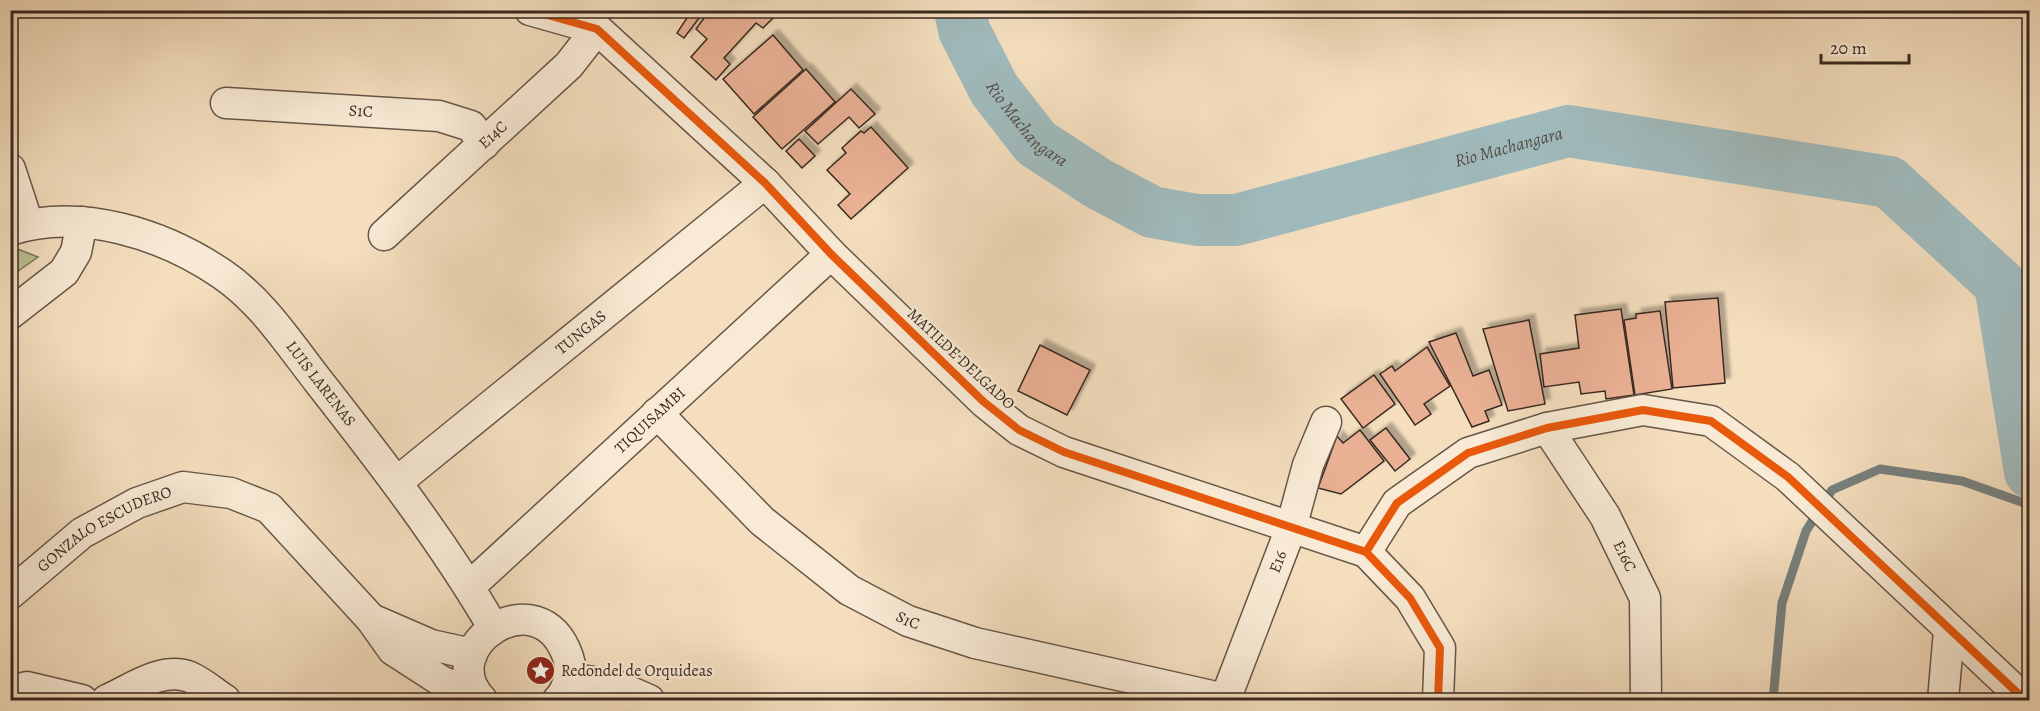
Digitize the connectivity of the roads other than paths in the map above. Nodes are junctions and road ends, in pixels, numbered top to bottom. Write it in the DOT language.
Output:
graph roads {
  1 [pos="530,10"];
  2 [pos="597,29"];
  3 [pos="226,103"];
  4 [pos="484,144"];
  5 [pos="10,169"];
  6 [pos="765,183"];
  7 [pos="82,222"];
  8 [pos="19,227"];
  9 [pos="384,235"];
  10 [pos="831,254"];
  11 [pos="10,314"];
  12 [pos="657,413"];
  13 [pos="1326,422"];
  14 [pos="1547,428"];
  15 [pos="397,482"];
  16 [pos="1291,528"];
  17 [pos="1366,552"];
  18 [pos="469,586"];
  19 [pos="10,594"];
  20 [pos="371,619"];
  21 [pos="493,627"];
  22 [pos="1949,631"];
  23 [pos="472,654"];
  24 [pos="564,689"];
  25 [pos="10,691"];
  26 [pos="480,699"];
  27 [pos="82,700"];
  28 [pos="107,700"];
  29 [pos="225,700"];
  30 [pos="649,700"];
  31 [pos="1225,700"];
  32 [pos="1438,700"];
  33 [pos="1646,700"];
  34 [pos="1943,700"];
  35 [pos="2025,700"];
  1 -- 2 [label="street, MATILDE DELGADO"];
  2 -- 4 [label="street, E14C"];
  2 -- 6 [label="street, MATILDE DELGADO"];
  3 -- 4 [label="street, S1C"];
  4 -- 9 [label="street, E14C"];
  5 -- 8 [label="street"];
  6 -- 10 [label="street, MATILDE DELGADO"];
  6 -- 15 [label="street, TUNGAS"];
  7 -- 8 [label="street"];
  7 -- 11 [label="street"];
  7 -- 15 [label="street, LUIS LARENAS"];
  10 -- 12 [label="street, TIQUISAMBI"];
  10 -- 16 [label="street, MATILDE DELGADO"];
  12 -- 18 [label="street, TIQUISAMBI"];
  12 -- 31 [label="street, S1C"];
  13 -- 16 [label="street, E16"];
  14 -- 17 [label="street"];
  14 -- 22 [label="street"];
  14 -- 33 [label="street, E16C"];
  15 -- 18 [label="street, LUIS LARENAS"];
  16 -- 17 [label="street, MATILDE DELGADO"];
  16 -- 31 [label="street, E16"];
  17 -- 32 [label="street, MATILDE DELGADO"];
  18 -- 21 [label="street, LUIS LARENAS"];
  19 -- 20 [label="street, GONZALO ESCUDERO"];
  20 -- 23 [label="street, GONZALO ESCUDERO"];
  20 -- 26 [label="street, GONZALO ESCUDERO"];
  21 -- 23 [label="street"];
  21 -- 24 [label="street"];
  22 -- 34 [label="street"];
  22 -- 35 [label="street"];
  23 -- 26 [label="street"];
  24 -- 30 [label="street"];
  25 -- 27 [label="street"];
  28 -- 29 [label="street"];
}
